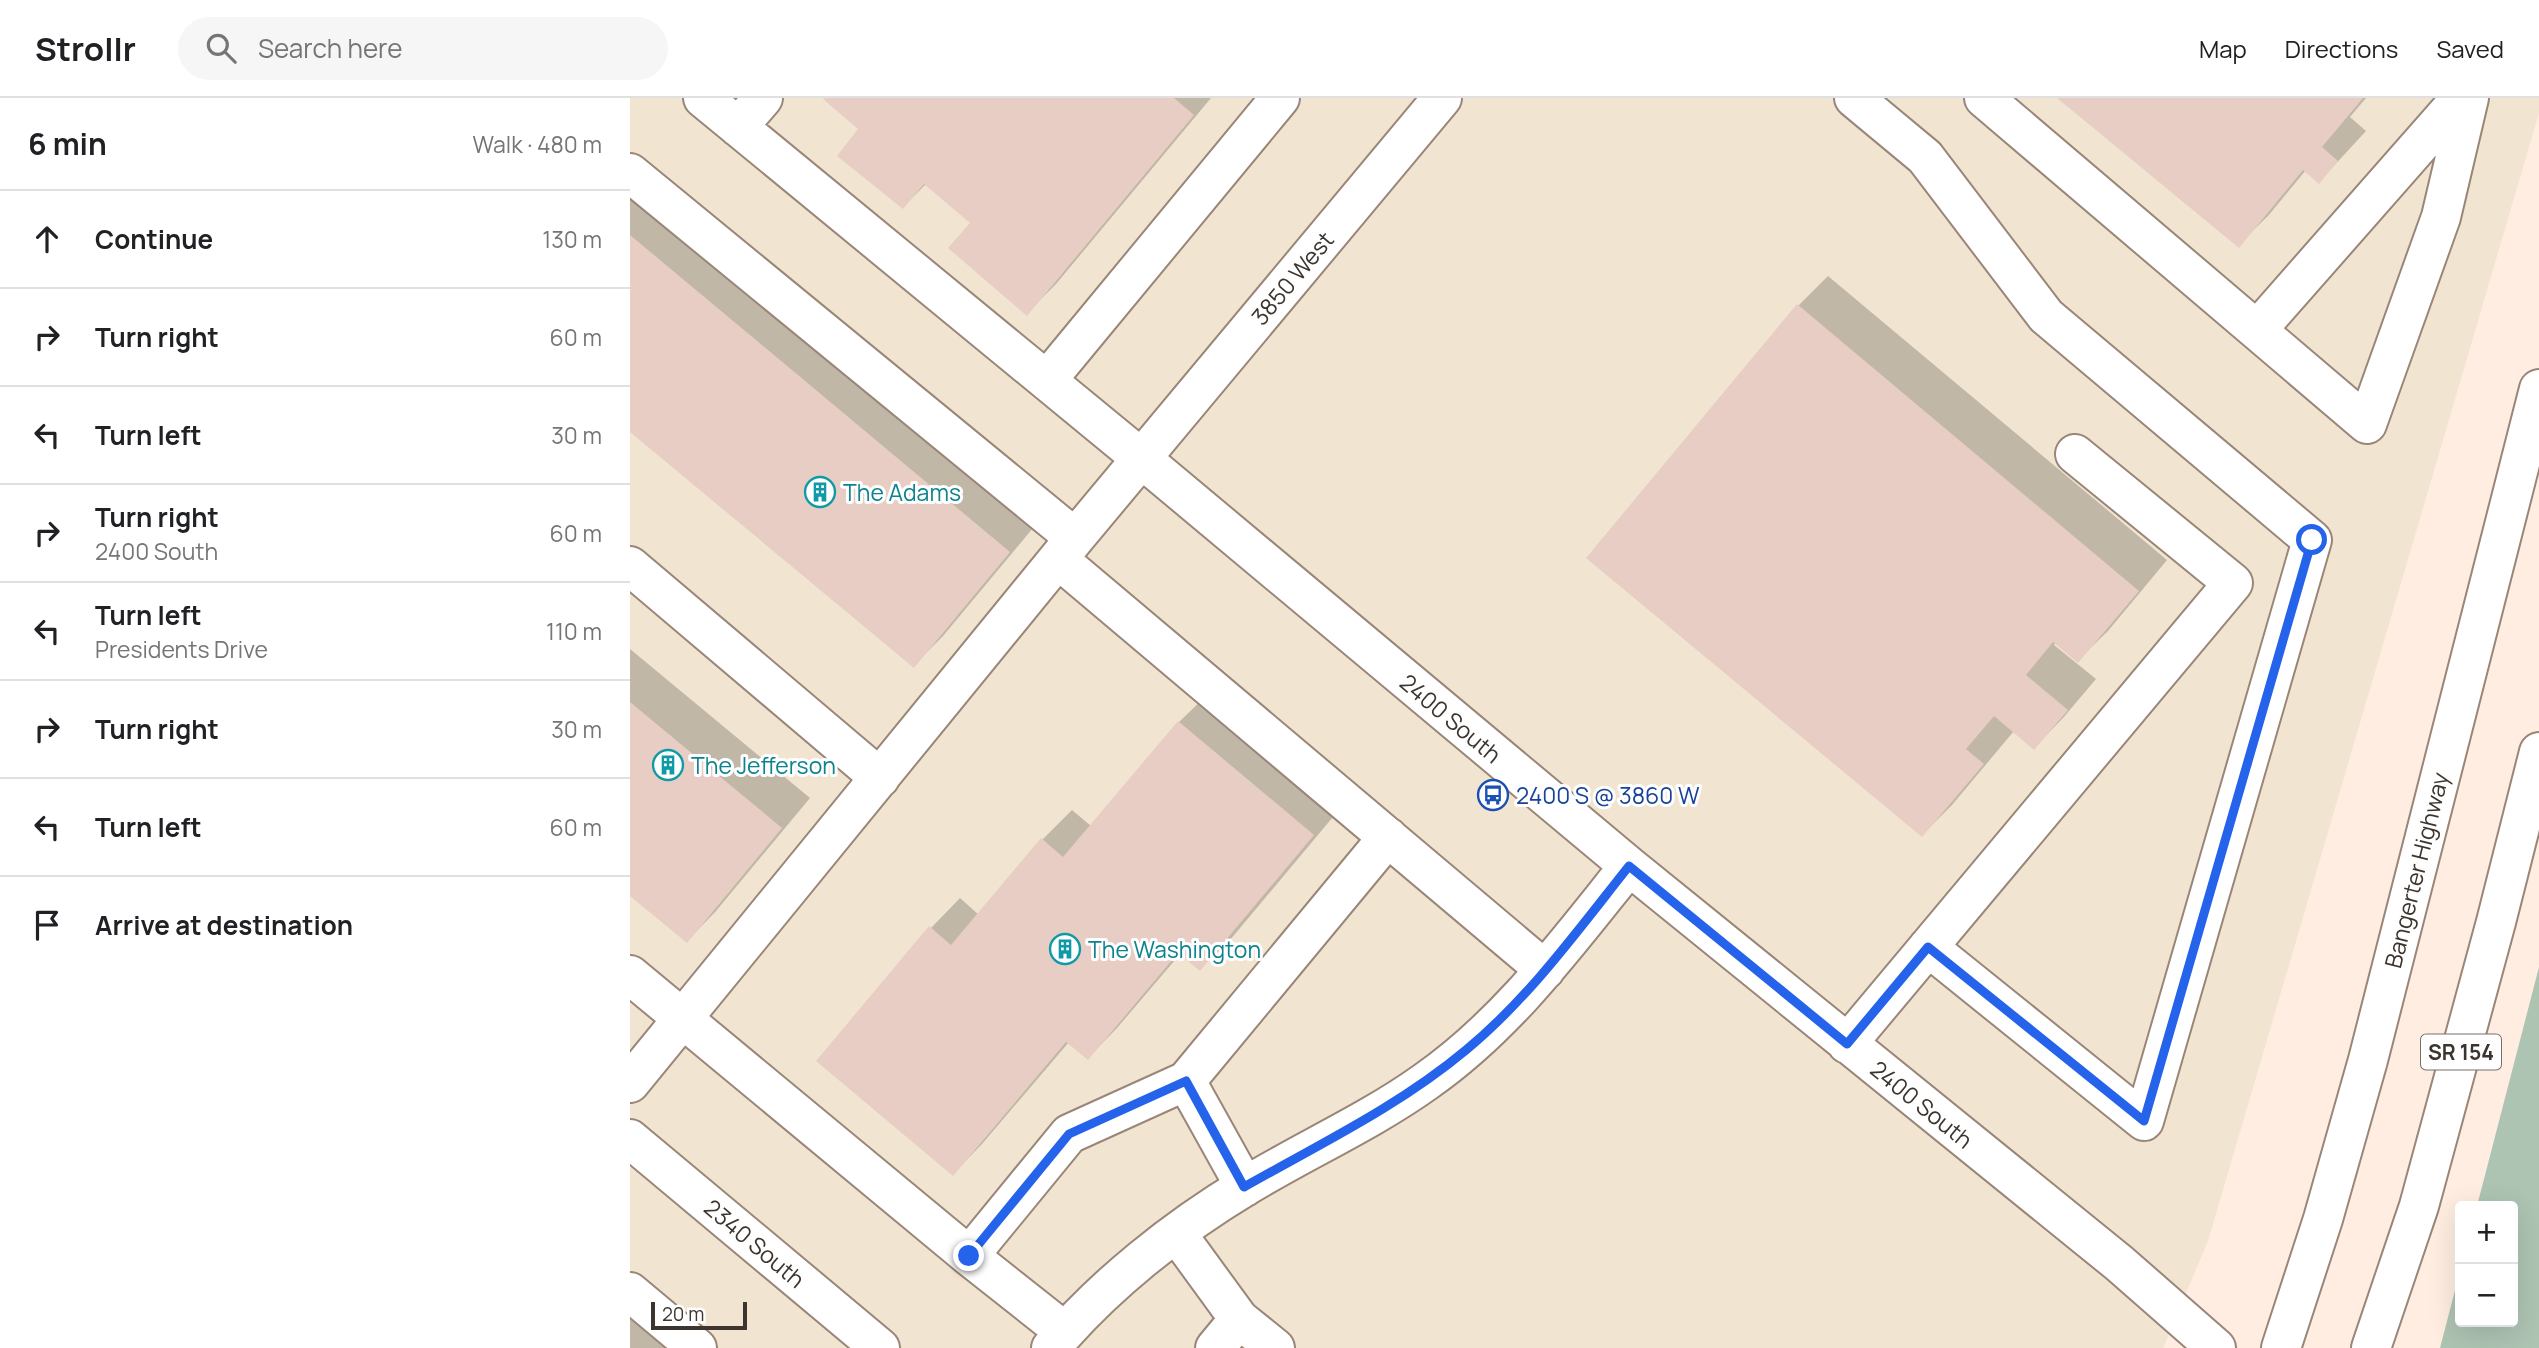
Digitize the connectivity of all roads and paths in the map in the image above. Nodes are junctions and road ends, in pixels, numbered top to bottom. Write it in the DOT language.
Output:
graph roads {
  1 [pos="703,98"];
  2 [pos="763,98"];
  3 [pos="1442,98"];
  4 [pos="1854,98"];
  5 [pos="1984,98"];
  6 [pos="2461,98"];
  7 [pos="2469,98"];
  8 [pos="1277,99"];
  9 [pos="738,127"];
  10 [pos="630,173"];
  11 [pos="2257,330"];
  12 [pos="1047,380"];
  13 [pos="2539,389"];
  14 [pos="2075,454"];
  15 [pos="1142,459"];
  16 [pos="1066,549"];
  17 [pos="630,566"];
  18 [pos="2539,752"];
  19 [pos="880,778"];
  20 [pos="1388,837"];
  21 [pos="1629,866"];
  22 [pos="1928,947"];
  23 [pos="1545,970"];
  24 [pos="630,975"];
  25 [pos="683,1019"];
  26 [pos="1847,1044"];
  27 [pos="1186,1081"];
  28 [pos="630,1083"];
  29 [pos="630,1139"];
  30 [pos="1244,1187"];
  31 [pos="1177,1234"];
  32 [pos="969,1256"];
  33 [pos="630,1292"];
  34 [pos="1239,1319"];
  35 [pos="1058,1340"];
  36 [pos="697,1348"];
  37 [pos="880,1348"];
  38 [pos="1215,1348"];
  39 [pos="1275,1348"];
  40 [pos="2216,1348"];
  41 [pos="2281,1348"];
  42 [pos="2371,1348"];
  1 -- 9 [label="main road, 2400 South"];
  2 -- 9 [label="main road"];
  3 -- 15 [label="main road, 3850 West"];
  4 -- 22 [label="main road"];
  5 -- 11 [label="main road"];
  6 -- 11 [label="main road"];
  7 -- 11 [label="main road"];
  8 -- 12 [label="main road"];
  9 -- 12 [label="main road, 2400 South"];
  10 -- 16 [label="main road"];
  12 -- 15 [label="main road, 2400 South"];
  13 -- 41 [label="main road, Bangerter Highway"];
  14 -- 22 [label="main road"];
  15 -- 16 [label="main road, 3850 West"];
  15 -- 21 [label="main road, 2400 South"];
  16 -- 19 [label="main road, 3850 West"];
  16 -- 20 [label="main road"];
  17 -- 19 [label="main road"];
  18 -- 42 [label="main road, SR 154"];
  19 -- 25 [label="main road, 3850 West"];
  20 -- 23 [label="main road"];
  20 -- 27 [label="main road"];
  21 -- 23 [label="main road"];
  21 -- 26 [label="main road, 2400 South"];
  22 -- 26 [label="main road"];
  23 -- 30 [label="main road"];
  24 -- 25 [label="main road"];
  25 -- 28 [label="main road, 3850 West"];
  25 -- 32 [label="main road"];
  26 -- 40 [label="main road, 2400 South"];
  27 -- 30 [label="main road"];
  27 -- 32 [label="main road"];
  29 -- 37 [label="main road, 2340 South"];
  30 -- 31 [label="main road"];
  31 -- 34 [label="main road"];
  31 -- 35 [label="main road"];
  32 -- 35 [label="main road"];
  33 -- 36 [label="main road"];
  34 -- 38 [label="main road"];
  34 -- 39 [label="main road"];
}
